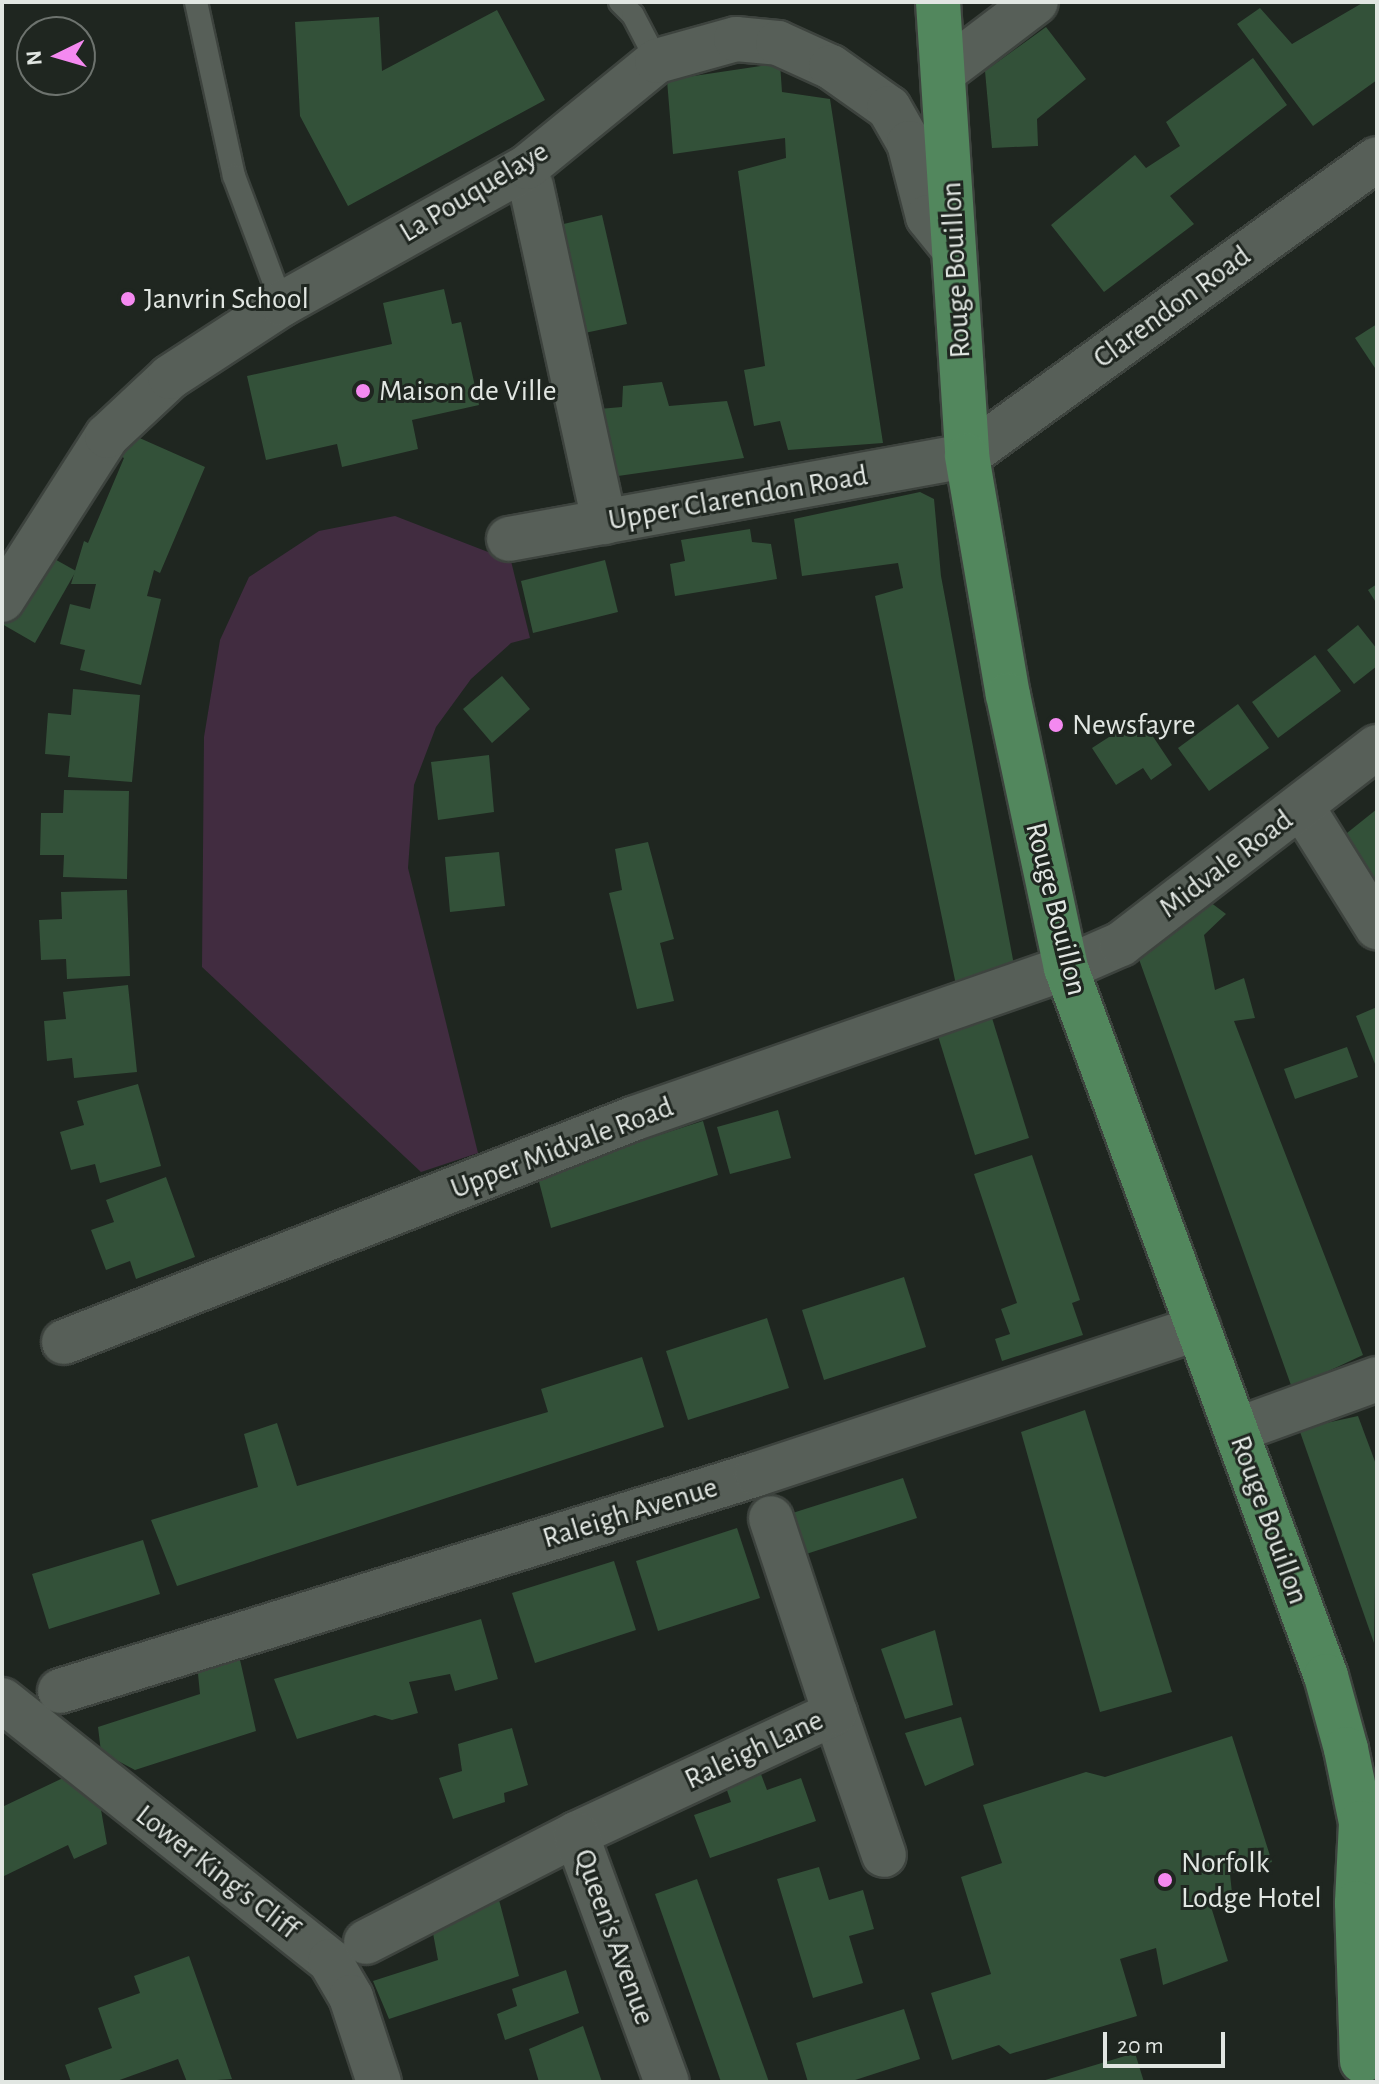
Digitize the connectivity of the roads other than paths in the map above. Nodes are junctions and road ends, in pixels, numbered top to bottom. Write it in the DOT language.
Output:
graph roads {
  1 [pos="196,2"];
  2 [pos="620,2"];
  3 [pos="938,2"];
  4 [pos="1036,2"];
  5 [pos="657,61"];
  6 [pos="945,71"];
  7 [pos="1377,159"];
  8 [pos="531,186"];
  9 [pos="954,249"];
  10 [pos="282,304"];
  11 [pos="967,456"];
  12 [pos="604,522"];
  13 [pos="509,539"];
  14 [pos="2,600"];
  15 [pos="1377,747"];
  16 [pos="1302,807"];
  17 [pos="1377,927"];
  18 [pos="1066,968"];
  19 [pos="1198,1328"];
  20 [pos="64,1342"];
  21 [pos="1377,1379"];
  22 [pos="1237,1430"];
  23 [pos="771,1518"];
  24 [pos="60,1691"];
  25 [pos="2,1700"];
  26 [pos="835,1713"];
  27 [pos="1361,1823"];
  28 [pos="576,1834"];
  29 [pos="884,1855"];
  30 [pos="1377,1871"];
  31 [pos="366,1942"];
  32 [pos="1365,2060"];
  33 [pos="379,2082"];
  34 [pos="667,2082"];
  1 -- 10 [label="lane"];
  2 -- 5 [label="lane"];
  3 -- 6 [label="main road, Rouge Bouillon"];
  4 -- 6 [label="street"];
  5 -- 9 [label="street, La Pouquelaye"];
  5 -- 10 [label="street, La Pouquelaye"];
  6 -- 9 [label="main road, Rouge Bouillon"];
  7 -- 11 [label="street, Clarendon Road"];
  8 -- 12 [label="street"];
  9 -- 11 [label="main road, Rouge Bouillon"];
  10 -- 14 [label="street, La Pouquelaye"];
  11 -- 12 [label="street, Upper Clarendon Road"];
  11 -- 18 [label="main road, Rouge Bouillon"];
  12 -- 13 [label="street, Upper Clarendon Road"];
  15 -- 16 [label="street, Midvale Road"];
  16 -- 17 [label="street"];
  16 -- 18 [label="street, Midvale Road"];
  18 -- 19 [label="main road, Rouge Bouillon"];
  18 -- 20 [label="street, Upper Midvale Road"];
  19 -- 22 [label="main road, Rouge Bouillon"];
  19 -- 24 [label="street, Raleigh Avenue"];
  21 -- 22 [label="street"];
  22 -- 27 [label="main road, Rouge Bouillon"];
  23 -- 26 [label="street, Raleigh Lane"];
  25 -- 33 [label="street, Lower King's Cliff"];
  26 -- 28 [label="street, Raleigh Lane"];
  26 -- 29 [label="street"];
  27 -- 30 [label="main road, Rouge Bouillon"];
  27 -- 32 [label="main road, Rouge Bouillon"];
  28 -- 31 [label="street, Queen's Avenue"];
  28 -- 34 [label="street, Queen's Avenue"];
}
